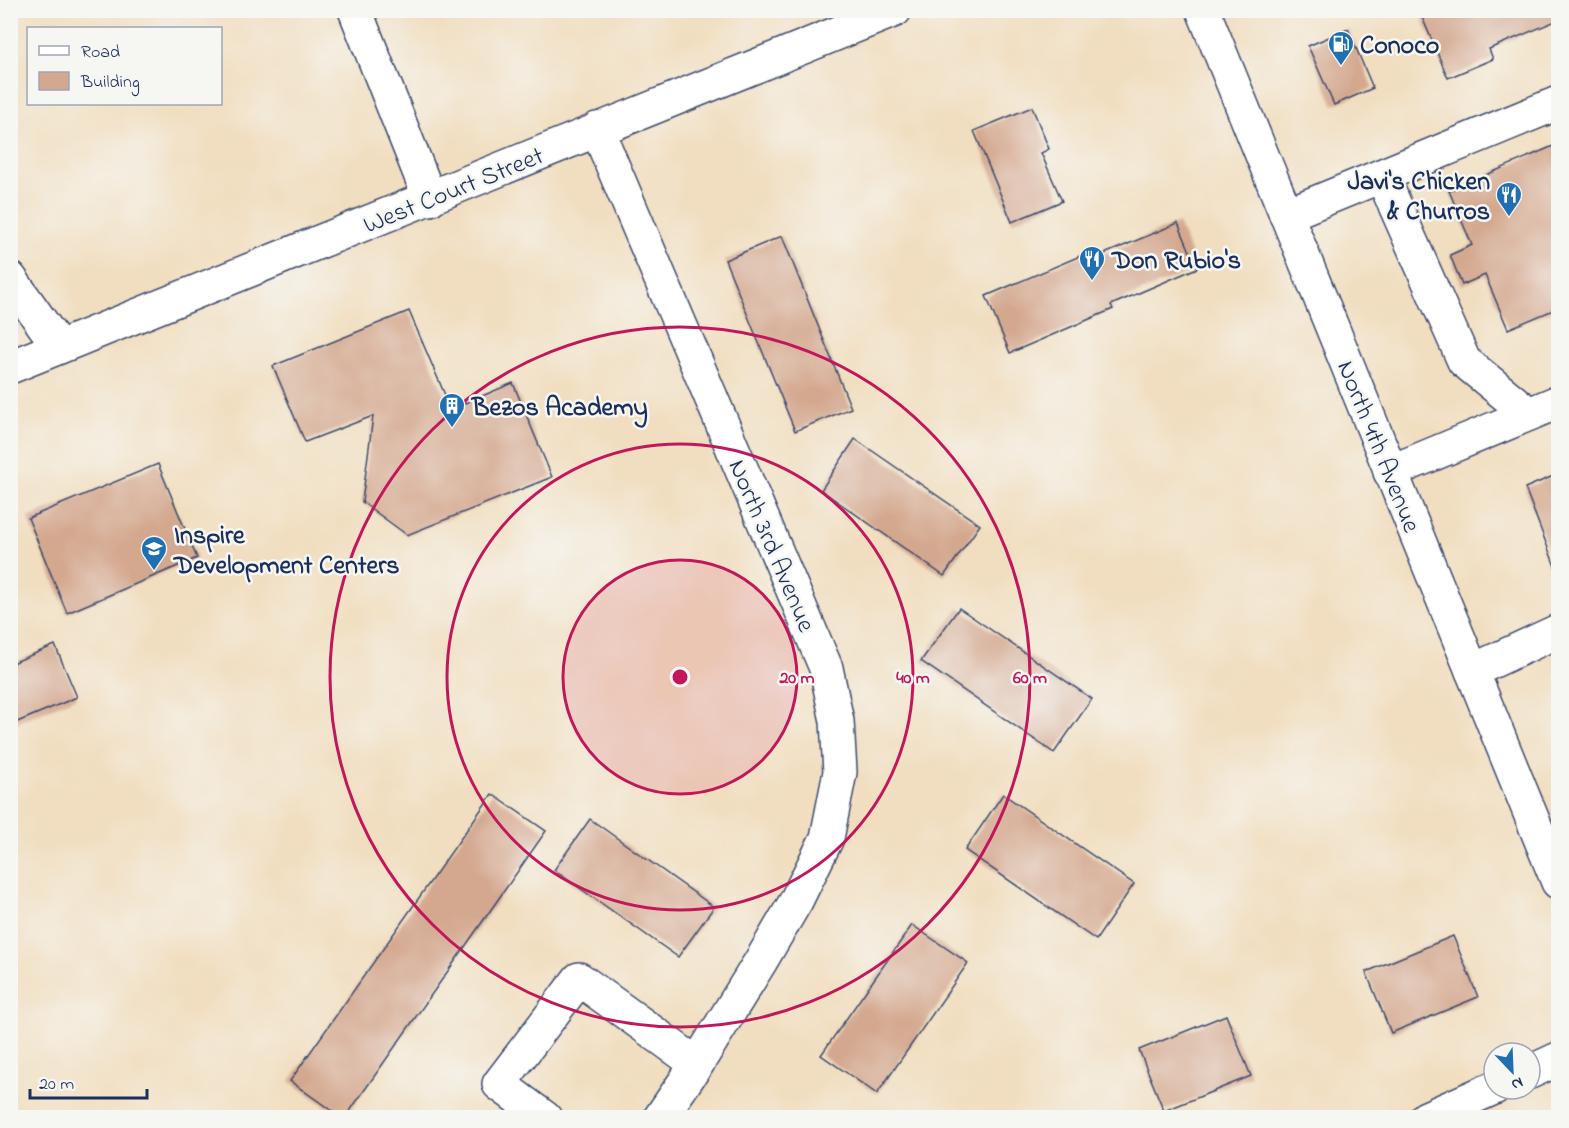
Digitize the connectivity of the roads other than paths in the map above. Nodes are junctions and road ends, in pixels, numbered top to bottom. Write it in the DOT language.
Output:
graph roads {
  1 [pos="355,10"];
  2 [pos="895,10"];
  3 [pos="1203,10"];
  4 [pos="1558,103"];
  5 [pos="597,129"];
  6 [pos="1382,176"];
  7 [pos="430,199"];
  8 [pos="1286,215"];
  9 [pos="10,278"];
  10 [pos="59,347"];
  11 [pos="10,367"];
  12 [pos="1544,408"];
  13 [pos="1390,472"];
  14 [pos="1558,631"];
  15 [pos="1472,671"];
  16 [pos="1552,847"];
  17 [pos="1558,882"];
  18 [pos="1558,1059"];
  19 [pos="697,1064"];
  20 [pos="1542,1066"];
  21 [pos="1482,1093"];
  22 [pos="545,1118"];
  23 [pos="660,1118"];
  24 [pos="1426,1118"];
  1 -- 7 [label="street"];
  2 -- 5 [label="street, West Court Street"];
  3 -- 8 [label="street, North 4th Avenue"];
  4 -- 6 [label="street"];
  5 -- 7 [label="street, West Court Street"];
  5 -- 19 [label="street, North 3rd Avenue"];
  6 -- 8 [label="street"];
  6 -- 12 [label="street"];
  7 -- 10 [label="street, West Court Street"];
  8 -- 13 [label="street, North 4th Avenue"];
  9 -- 10 [label="street"];
  10 -- 11 [label="street, West Court Street"];
  12 -- 13 [label="street"];
  13 -- 15 [label="street, North 4th Avenue"];
  14 -- 15 [label="street"];
  15 -- 16 [label="street, North 4th Avenue"];
  16 -- 17 [label="street, North 4th Avenue"];
  18 -- 20 [label="street"];
  19 -- 22 [label="street"];
  19 -- 23 [label="street, North 3rd Avenue"];
  21 -- 24 [label="street"];
}
